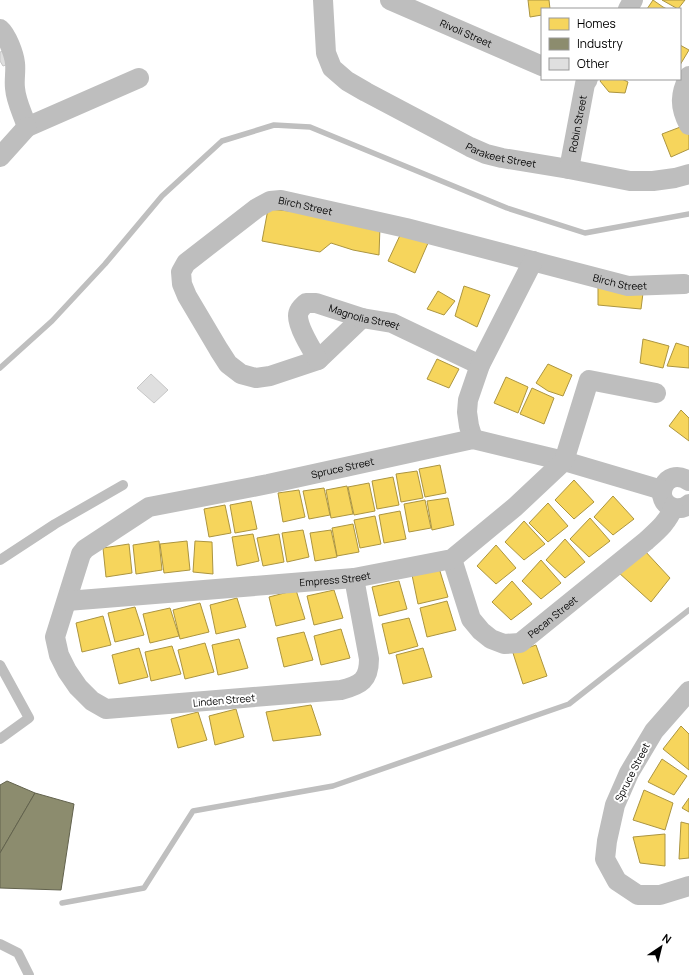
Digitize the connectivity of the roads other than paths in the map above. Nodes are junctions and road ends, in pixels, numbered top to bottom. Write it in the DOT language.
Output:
graph roads {
  1 [pos="323,0"];
  2 [pos="390,0"];
  3 [pos="0,29"];
  4 [pos="541,66"];
  5 [pos="689,76"];
  6 [pos="139,78"];
  7 [pos="582,81"];
  8 [pos="689,125"];
  9 [pos="27,127"];
  10 [pos="0,157"];
  11 [pos="569,169"];
  12 [pos="689,174"];
  13 [pos="533,261"];
  14 [pos="684,284"];
  15 [pos="362,318"];
  16 [pos="318,360"];
  17 [pos="480,365"];
  18 [pos="656,393"];
  19 [pos="474,439"];
  20 [pos="564,461"];
  21 [pos="689,481"];
  22 [pos="123,485"];
  23 [pos="662,490"];
  24 [pos="681,506"];
  25 [pos="452,559"];
  26 [pos="0,560"];
  27 [pos="354,578"];
  28 [pos="67,601"];
  29 [pos="0,665"];
  30 [pos="689,691"];
  31 [pos="0,739"];
  32 [pos="689,886"];
  33 [pos="0,944"];
  34 [pos="29,975"];
  1 -- 11 [label="street, Parakeet Street"];
  2 -- 4 [label="street, Rivoli Street"];
  3 -- 9 [label="street"];
  5 -- 8 [label="street"];
  6 -- 9 [label="street"];
  7 -- 11 [label="street, Robin Street"];
  9 -- 10 [label="street"];
  11 -- 12 [label="street, Parakeet Street"];
  13 -- 14 [label="street, Birch Street"];
  13 -- 16 [label="street, Birch Street"];
  13 -- 17 [label="street"];
  15 -- 16 [label="street, Birch Street"];
  15 -- 16 [label="street, Magnolia Street"];
  15 -- 17 [label="street, Magnolia Street"];
  17 -- 19 [label="street"];
  18 -- 20 [label="street"];
  19 -- 20 [label="street, Spruce Street"];
  19 -- 28 [label="street, Spruce Street"];
  20 -- 23 [label="street, Spruce Street"];
  20 -- 25 [label="street, Empress Street"];
  21 -- 23 [label="street"];
  22 -- 26 [label="lane"];
  23 -- 24 [label="street"];
  24 -- 25 [label="street, Pecan Street"];
  25 -- 27 [label="street, Empress Street"];
  27 -- 28 [label="street, Empress Street"];
  27 -- 28 [label="street, Linden Street"];
  29 -- 31 [label="lane"];
  30 -- 32 [label="street, Spruce Street"];
  33 -- 34 [label="lane"];
}
